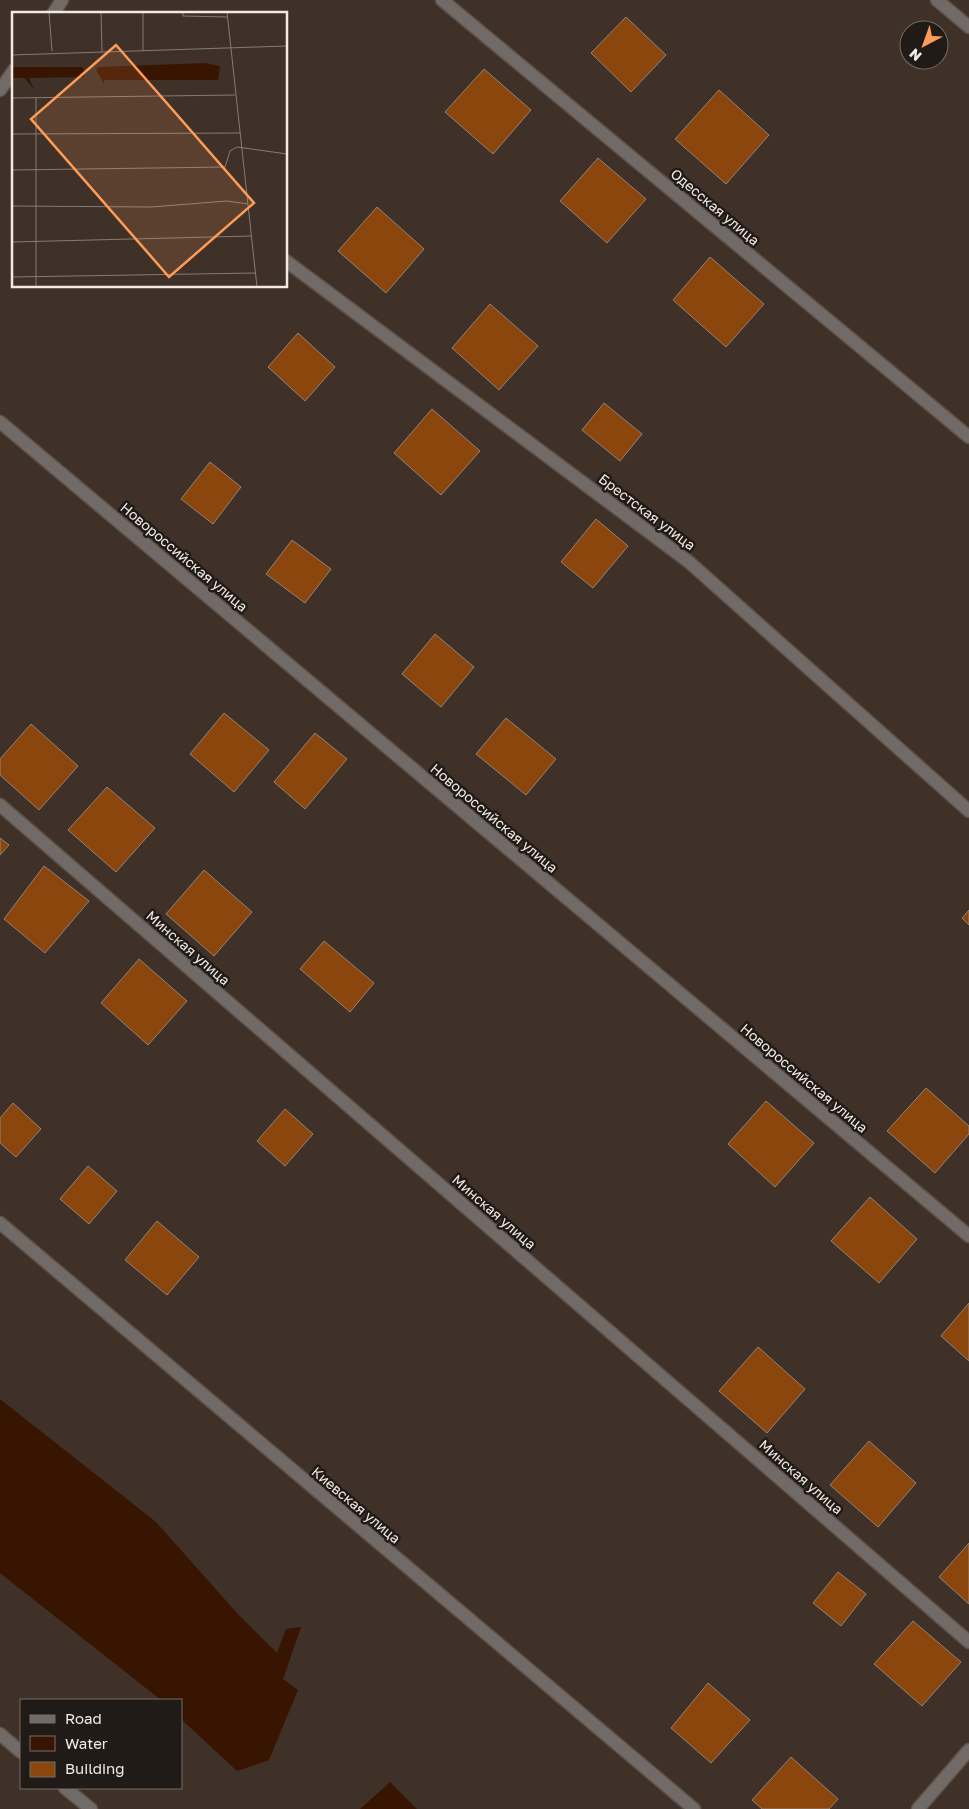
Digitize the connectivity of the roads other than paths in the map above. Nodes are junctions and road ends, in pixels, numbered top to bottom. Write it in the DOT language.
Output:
graph roads {
  1 [pos="62,0"];
  2 [pos="442,0"];
  3 [pos="937,0"];
  4 [pos="54,12"];
  5 [pos="969,27"];
  6 [pos="12,73"];
  7 [pos="0,90"];
  8 [pos="288,262"];
  9 [pos="0,422"];
  10 [pos="969,437"];
  11 [pos="0,806"];
  12 [pos="969,811"];
  13 [pos="0,1223"];
  14 [pos="969,1236"];
  15 [pos="969,1642"];
  16 [pos="0,1734"];
  17 [pos="969,1750"];
  18 [pos="20,1751"];
  19 [pos="66,1789"];
  20 [pos="91,1809"];
  21 [pos="694,1809"];
  22 [pos="918,1809"];
  1 -- 4 [label="street"];
  2 -- 10 [label="street, Одесская улица"];
  3 -- 5 [label="street"];
  6 -- 7 [label="street"];
  8 -- 12 [label="street, Брестская улица"];
  9 -- 14 [label="street, Новороссийская улица"];
  11 -- 15 [label="street, Минская улица"];
  13 -- 21 [label="street, Киевская улица"];
  16 -- 18 [label="street"];
  17 -- 22 [label="street"];
  19 -- 20 [label="street"];
}
